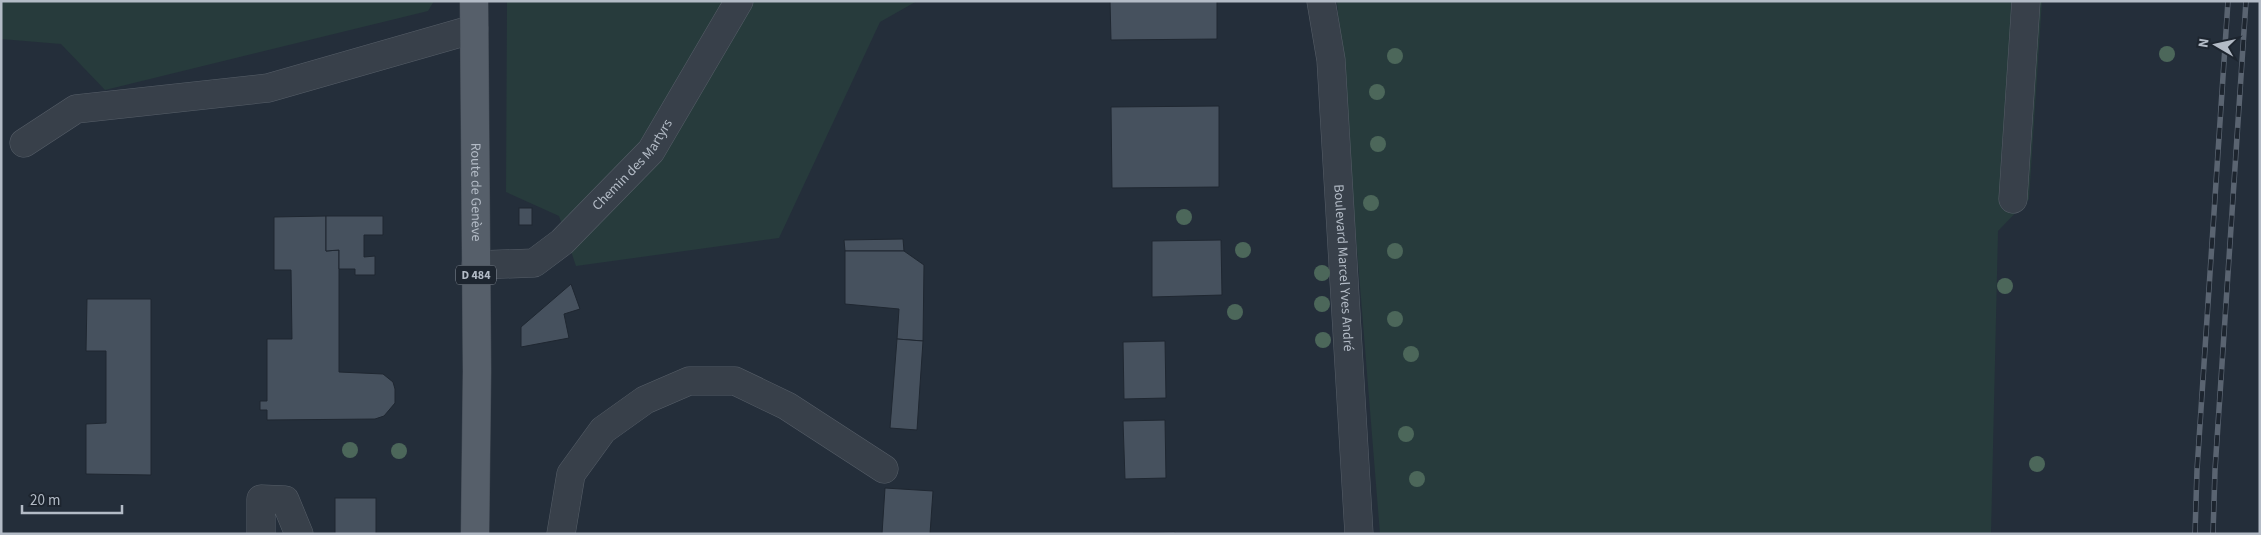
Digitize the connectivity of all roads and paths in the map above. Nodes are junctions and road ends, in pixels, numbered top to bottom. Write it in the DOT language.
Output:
graph roads {
  1 [pos="474,1"];
  2 [pos="739,1"];
  3 [pos="1321,1"];
  4 [pos="2026,1"];
  5 [pos="474,30"];
  6 [pos="24,143"];
  7 [pos="2013,199"];
  8 [pos="476,265"];
  9 [pos="884,469"];
  10 [pos="261,534"];
  11 [pos="299,534"];
  12 [pos="475,534"];
  13 [pos="562,534"];
  14 [pos="1359,534"];
  1 -- 5 [label="main road, Route de Genève / D 484"];
  2 -- 8 [label="street, Chemin des Martyrs"];
  3 -- 14 [label="street, Boulevard Marcel Yves André"];
  4 -- 7 [label="street"];
  5 -- 6 [label="street"];
  5 -- 8 [label="main road, Route de Genève / D 484"];
  8 -- 12 [label="main road, Route de Genève / D 484"];
  9 -- 13 [label="street"];
  10 -- 11 [label="street"];
}
